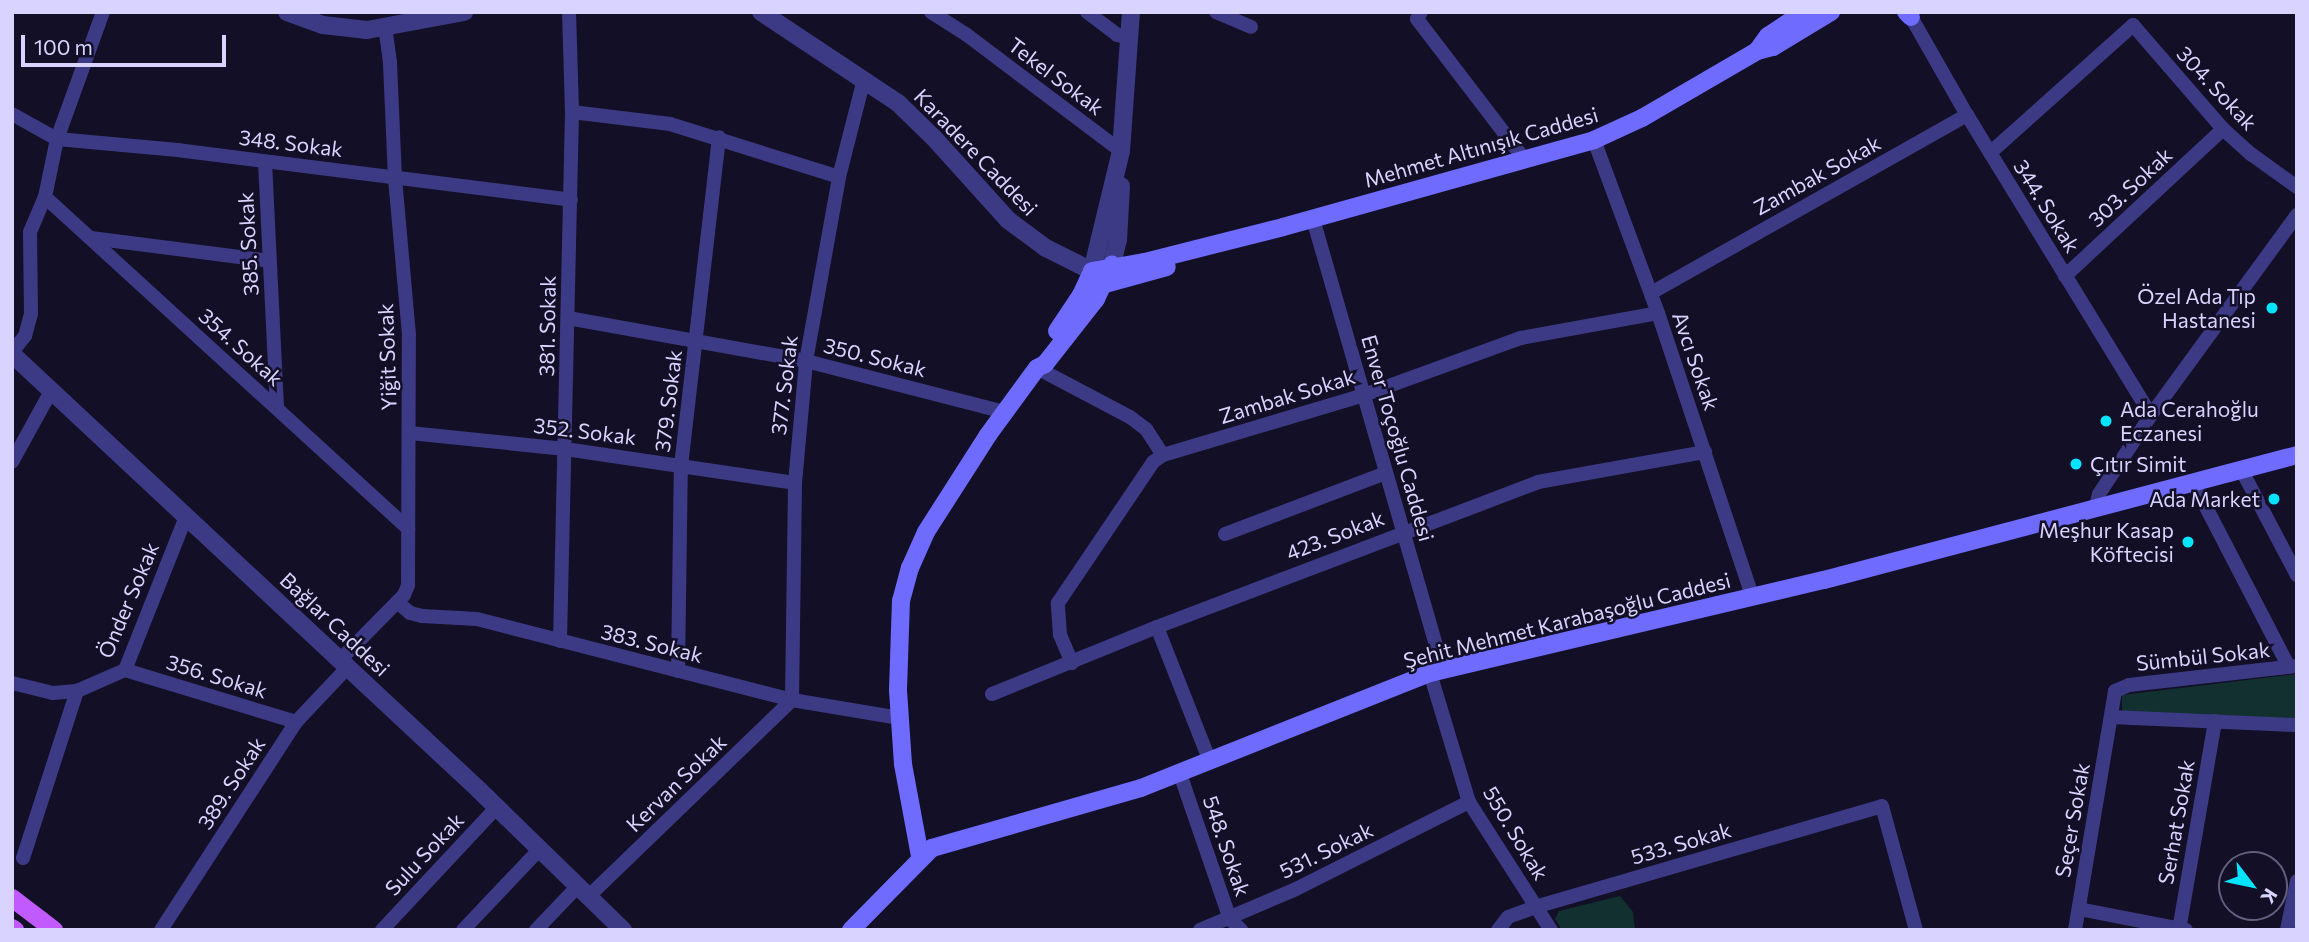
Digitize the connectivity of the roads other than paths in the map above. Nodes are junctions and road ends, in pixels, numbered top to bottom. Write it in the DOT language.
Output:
graph roads {
  1 [pos="103,12"];
  2 [pos="287,12"];
  3 [pos="464,12"];
  4 [pos="569,12"];
  5 [pos="761,12"];
  6 [pos="930,12"];
  7 [pos="1087,12"];
  8 [pos="1131,12"];
  9 [pos="1216,12"];
  10 [pos="1421,12"];
  11 [pos="1804,12"];
  12 [pos="1829,13"];
  13 [pos="1908,14"];
  14 [pos="385,27"];
  15 [pos="1251,27"];
  16 [pos="1130,38"];
  17 [pos="1757,51"];
  18 [pos="864,79"];
  19 [pos="572,112"];
  20 [pos="12,114"];
  21 [pos="1967,115"];
  22 [pos="2223,129"];
  23 [pos="719,138"];
  24 [pos="57,139"];
  25 [pos="1594,140"];
  26 [pos="1121,151"];
  27 [pos="1990,153"];
  28 [pos="1524,159"];
  29 [pos="265,162"];
  30 [pos="839,177"];
  31 [pos="395,178"];
  32 [pos="2297,187"];
  33 [pos="45,197"];
  34 [pos="570,200"];
  35 [pos="2297,215"];
  36 [pos="1313,219"];
  37 [pos="1283,227"];
  38 [pos="91,238"];
  39 [pos="270,261"];
  40 [pos="1112,265"];
  41 [pos="1092,271"];
  42 [pos="2065,276"];
  43 [pos="1105,284"];
  44 [pos="1651,293"];
  45 [pos="1658,313"];
  46 [pos="568,318"];
  47 [pos="696,341"];
  48 [pos="13,357"];
  49 [pos="806,361"];
  50 [pos="1037,368"];
  51 [pos="51,391"];
  52 [pos="1364,395"];
  53 [pos="277,407"];
  54 [pos="1005,412"];
  55 [pos="2151,415"];
  56 [pos="410,433"];
  57 [pos="565,449"];
  58 [pos="1705,452"];
  59 [pos="1163,455"];
  60 [pos="2297,455"];
  61 [pos="12,462"];
  62 [pos="681,466"];
  63 [pos="2241,469"];
  64 [pos="1386,473"];
  65 [pos="2193,482"];
  66 [pos="795,483"];
  67 [pos="2096,506"];
  68 [pos="186,517"];
  69 [pos="408,529"];
  70 [pos="1403,532"];
  71 [pos="1225,534"];
  72 [pos="2297,575"];
  73 [pos="1753,598"];
  74 [pos="397,602"];
  75 [pos="1157,627"];
  76 [pos="559,641"];
  77 [pos="344,663"];
  78 [pos="1072,663"];
  79 [pos="2293,667"];
  80 [pos="125,670"];
  81 [pos="678,671"];
  82 [pos="1437,671"];
  83 [pos="12,683"];
  84 [pos="77,691"];
  85 [pos="2115,691"];
  86 [pos="992,694"];
  87 [pos="792,700"];
  88 [pos="2111,717"];
  89 [pos="899,718"];
  90 [pos="296,722"];
  91 [pos="2215,722"];
  92 [pos="2297,725"];
  93 [pos="1209,759"];
  94 [pos="1179,771"];
  95 [pos="1469,802"];
  96 [pos="497,807"];
  97 [pos="540,849"];
  98 [pos="920,856"];
  99 [pos="23,858"];
  100 [pos="2297,881"];
  101 [pos="584,891"];
  102 [pos="12,898"];
  103 [pos="1535,907"];
  104 [pos="2078,909"];
  105 [pos="1230,919"];
  106 [pos="2181,929"];
  107 [pos="54,930"];
  108 [pos="160,930"];
  109 [pos="382,930"];
  110 [pos="463,930"];
  111 [pos="537,930"];
  112 [pos="623,930"];
  113 [pos="851,930"];
  114 [pos="1200,930"];
  115 [pos="1241,930"];
  116 [pos="1498,930"];
  117 [pos="1551,930"];
  118 [pos="1916,930"];
  119 [pos="2075,930"];
  120 [pos="2287,930"];
  1 -- 24 [label="street"];
  2 -- 14 [label="street"];
  3 -- 14 [label="street"];
  4 -- 19 [label="street, 381. Sokak"];
  5 -- 18 [label="street, Karadere Caddesi"];
  6 -- 26 [label="street, Tekel Sokak"];
  7 -- 16 [label="street"];
  8 -- 16 [label="street"];
  9 -- 15 [label="street"];
  10 -- 28 [label="street"];
  11 -- 17 [label="main road, Mehmet Altınışık Caddesi"];
  12 -- 17 [label="main road, Mehmet Altınışık Caddesi"];
  13 -- 21 [label="street, 344. Sokak"];
  14 -- 31 [label="street, Yiğit Sokak"];
  16 -- 26 [label="street"];
  17 -- 25 [label="main road, Mehmet Altınışık Caddesi"];
  18 -- 30 [label="street, 377. Sokak"];
  18 -- 41 [label="street, Karadere Caddesi"];
  19 -- 23 [label="street"];
  19 -- 34 [label="street, 381. Sokak"];
  20 -- 24 [label="street, 348. Sokak"];
  21 -- 27 [label="street, 344. Sokak"];
  21 -- 44 [label="street, Zambak Sokak"];
  22 -- 27 [label="street, 304. Sokak"];
  22 -- 32 [label="street, 304. Sokak"];
  22 -- 42 [label="street, 303. Sokak"];
  23 -- 30 [label="street"];
  23 -- 47 [label="street, 379. Sokak"];
  24 -- 29 [label="street, 348. Sokak"];
  24 -- 33 [label="street"];
  25 -- 28 [label="main road, Mehmet Altınışık Caddesi"];
  25 -- 44 [label="street, Avcı Sokak"];
  26 -- 40 [label="street"];
  26 -- 41 [label="street"];
  27 -- 42 [label="street, 344. Sokak"];
  28 -- 36 [label="main road, Mehmet Altınışık Caddesi"];
  29 -- 31 [label="street, 348. Sokak"];
  29 -- 39 [label="street, 385. Sokak"];
  30 -- 49 [label="street, 377. Sokak"];
  31 -- 34 [label="street, 348. Sokak"];
  31 -- 56 [label="street, Yiğit Sokak"];
  33 -- 38 [label="street, 354. Sokak"];
  33 -- 48 [label="street"];
  34 -- 46 [label="street, 381. Sokak"];
  35 -- 55 [label="street"];
  36 -- 37 [label="main road, Mehmet Altınışık Caddesi"];
  36 -- 52 [label="street, Enver Toçoğlu Caddesi"];
  37 -- 40 [label="main road, Mehmet Altınışık Caddesi"];
  37 -- 43 [label="main road, Mehmet Altınışık Caddesi"];
  38 -- 39 [label="street"];
  38 -- 53 [label="street, 354. Sokak"];
  39 -- 53 [label="street, 385. Sokak"];
  40 -- 41 [label="main road, Mehmet Altınışık Caddesi"];
  40 -- 43 [label="main road"];
  41 -- 43 [label="main road"];
  41 -- 50 [label="main road"];
  42 -- 55 [label="street, 344. Sokak"];
  43 -- 50 [label="main road"];
  44 -- 45 [label="street, Avcı Sokak"];
  45 -- 52 [label="street, Zambak Sokak"];
  45 -- 58 [label="street, Avcı Sokak"];
  46 -- 47 [label="street, 350. Sokak"];
  46 -- 57 [label="street, 381. Sokak"];
  47 -- 49 [label="street, 350. Sokak"];
  47 -- 62 [label="street, 379. Sokak"];
  48 -- 51 [label="street, Bağlar Caddesi"];
  49 -- 54 [label="street, 350. Sokak"];
  49 -- 66 [label="street, 377. Sokak"];
  50 -- 54 [label="main road"];
  50 -- 59 [label="street"];
  51 -- 61 [label="street"];
  51 -- 68 [label="street, Bağlar Caddesi"];
  52 -- 59 [label="street, Zambak Sokak"];
  52 -- 64 [label="street, Enver Toçoğlu Caddesi"];
  53 -- 69 [label="street, 354. Sokak"];
  54 -- 89 [label="main road"];
  55 -- 67 [label="street"];
  56 -- 57 [label="street, 352. Sokak"];
  56 -- 69 [label="street, Yiğit Sokak"];
  57 -- 62 [label="street, 352. Sokak"];
  57 -- 76 [label="street, 381. Sokak"];
  58 -- 70 [label="street, 423. Sokak"];
  58 -- 73 [label="street, Avcı Sokak"];
  59 -- 78 [label="street"];
  60 -- 63 [label="main road, Şehit Mehmet Karabaşoğlu Caddesi"];
  62 -- 66 [label="street, 352. Sokak"];
  62 -- 81 [label="street, 379. Sokak"];
  63 -- 65 [label="main road, Şehit Mehmet Karabaşoğlu Caddesi"];
  63 -- 72 [label="street"];
  64 -- 70 [label="street, Enver Toçoğlu Caddesi"];
  64 -- 71 [label="street"];
  65 -- 67 [label="main road, Şehit Mehmet Karabaşoğlu Caddesi"];
  65 -- 79 [label="street"];
  66 -- 87 [label="street, 377. Sokak"];
  67 -- 73 [label="main road, Şehit Mehmet Karabaşoğlu Caddesi"];
  68 -- 77 [label="street, Bağlar Caddesi"];
  68 -- 80 [label="street, Önder Sokak"];
  69 -- 74 [label="street, Yiğit Sokak"];
  70 -- 75 [label="street, 423. Sokak"];
  70 -- 82 [label="street, Enver Toçoğlu Caddesi"];
  73 -- 82 [label="main road, Şehit Mehmet Karabaşoğlu Caddesi"];
  74 -- 76 [label="street, 383. Sokak"];
  74 -- 77 [label="street, Yiğit Sokak"];
  75 -- 78 [label="street, 423. Sokak"];
  75 -- 93 [label="street"];
  76 -- 81 [label="street, 383. Sokak"];
  77 -- 90 [label="street, 389. Sokak"];
  77 -- 96 [label="street, Bağlar Caddesi"];
  78 -- 86 [label="street, 423. Sokak"];
  79 -- 85 [label="street, Sümbül Sokak"];
  80 -- 84 [label="street, Önder Sokak"];
  80 -- 90 [label="street, 356. Sokak"];
  81 -- 87 [label="street, 383. Sokak"];
  82 -- 93 [label="main road, Şehit Mehmet Karabaşoğlu Caddesi"];
  82 -- 95 [label="street, 550. Sokak"];
  83 -- 84 [label="street, Önder Sokak"];
  84 -- 99 [label="street"];
  85 -- 88 [label="street, Seçer Sokak"];
  87 -- 89 [label="street, 383. Sokak"];
  87 -- 101 [label="street, Kervan Sokak"];
  88 -- 91 [label="street"];
  88 -- 104 [label="street, Seçer Sokak"];
  89 -- 98 [label="main road"];
  90 -- 108 [label="street, 389. Sokak"];
  91 -- 92 [label="street"];
  91 -- 106 [label="street, Serhat Sokak"];
  93 -- 94 [label="main road, Şehit Mehmet Karabaşoğlu Caddesi"];
  94 -- 98 [label="main road, Şehit Mehmet Karabaşoğlu Caddesi"];
  94 -- 105 [label="street, 548. Sokak"];
  95 -- 103 [label="street, 550. Sokak"];
  95 -- 105 [label="street, 531. Sokak"];
  96 -- 97 [label="street, Bağlar Caddesi"];
  96 -- 109 [label="street, Sulu Sokak"];
  97 -- 101 [label="street, Bağlar Caddesi"];
  97 -- 110 [label="street"];
  98 -- 113 [label="main road, Şehit Mehmet Karabaşoğlu Caddesi"];
  100 -- 120 [label="street"];
  101 -- 111 [label="street, Kervan Sokak"];
  101 -- 112 [label="street, Bağlar Caddesi"];
  102 -- 107 [label="main road"];
  103 -- 116 [label="street, 533. Sokak"];
  103 -- 117 [label="street, 550. Sokak"];
  103 -- 118 [label="street, 533. Sokak"];
  104 -- 106 [label="street"];
  104 -- 119 [label="street, Seçer Sokak"];
  105 -- 114 [label="street, 531. Sokak"];
  105 -- 115 [label="street, 548. Sokak"];
}
